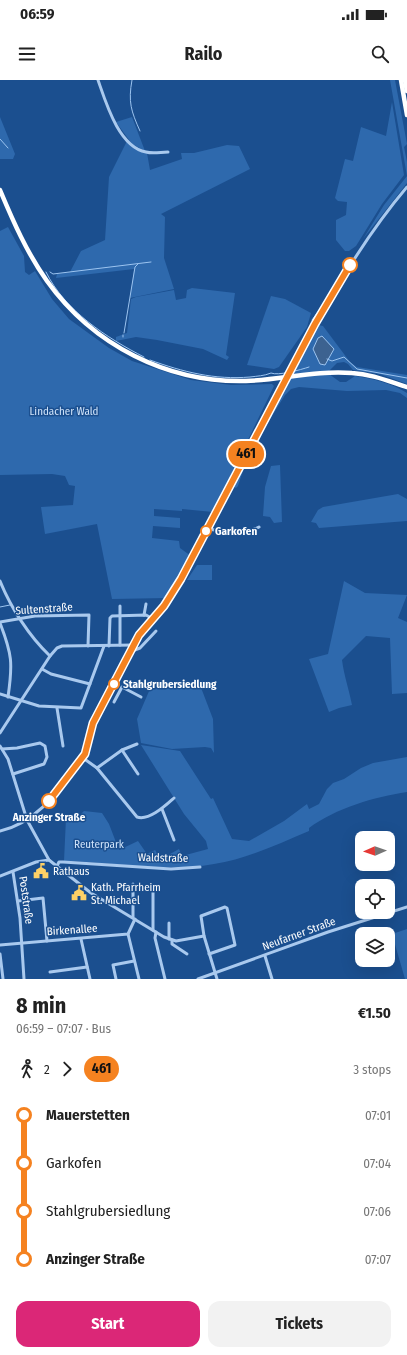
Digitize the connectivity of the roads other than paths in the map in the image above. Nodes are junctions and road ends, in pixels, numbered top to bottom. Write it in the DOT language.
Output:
graph roads {
  1 [pos="98,80"];
  2 [pos="401,80"];
  3 [pos="405,80"];
  4 [pos="407,91"];
  5 [pos="407,115"];
  6 [pos="168,152"];
  7 [pos="407,187"];
  8 [pos="0,190"];
  9 [pos="406,387"];
  10 [pos="259,527"];
  11 [pos="207,529"];
  12 [pos="0,581"];
  13 [pos="146,604"];
  14 [pos="120,606"];
  15 [pos="144,615"];
  16 [pos="120,616"];
  17 [pos="21,618"];
  18 [pos="153,619"];
  19 [pos="0,622"];
  20 [pos="156,631"];
  21 [pos="120,645"];
  22 [pos="135,645"];
  23 [pos="88,646"];
  24 [pos="104,646"];
  25 [pos="109,646"];
  26 [pos="132,651"];
  27 [pos="50,656"];
  28 [pos="42,669"];
  29 [pos="90,684"];
  30 [pos="110,693"];
  31 [pos="0,694"];
  32 [pos="8,697"];
  33 [pos="117,697"];
  34 [pos="141,698"];
  35 [pos="21,701"];
  36 [pos="114,702"];
  37 [pos="57,708"];
  38 [pos="0,733"];
  39 [pos="137,744"];
  40 [pos="63,746"];
  41 [pos="1,748"];
  42 [pos="122,750"];
  43 [pos="83,758"];
  44 [pos="97,768"];
  45 [pos="13,774"];
  46 [pos="138,774"];
  47 [pos="174,798"];
  48 [pos="162,809"];
  49 [pos="27,820"];
  50 [pos="0,831"];
  51 [pos="174,840"];
  52 [pos="49,860"];
  53 [pos="57,866"];
  54 [pos="200,867"];
  55 [pos="13,872"];
  56 [pos="0,876"];
  57 [pos="132,884"];
  58 [pos="153,889"];
  59 [pos="18,901"];
  60 [pos="407,907"];
  61 [pos="134,918"];
  62 [pos="169,923"];
  63 [pos="154,931"];
  64 [pos="128,934"];
  65 [pos="204,936"];
  66 [pos="81,939"];
  67 [pos="171,940"];
  68 [pos="48,941"];
  69 [pos="22,942"];
  70 [pos="0,945"];
  71 [pos="0,954"];
  72 [pos="186,954"];
  73 [pos="209,954"];
  74 [pos="265,956"];
  75 [pos="134,961"];
  76 [pos="87,967"];
  77 [pos="50,972"];
  78 [pos="215,973"];
  79 [pos="3,979"];
  80 [pos="24,979"];
  81 [pos="90,979"];
  82 [pos="116,979"];
  83 [pos="139,979"];
  84 [pos="165,979"];
  85 [pos="198,979"];
  86 [pos="217,979"];
  87 [pos="272,979"];
  1 -- 6 [label="street"];
  2 -- 5 [label="highway"];
  3 -- 4 [label="highway"];
  7 -- 11 [label="street, bridge"];
  8 -- 9 [label="highway"];
  10 -- 11 [label="street"];
  11 -- 18 [label="street"];
  12 -- 17 [label="street"];
  13 -- 15 [label="street"];
  14 -- 16 [label="street"];
  15 -- 16 [label="street"];
  15 -- 18 [label="street"];
  16 -- 21 [label="street"];
  16 -- 25 [label="street"];
  17 -- 19 [label="street, Sultenstraße"];
  17 -- 23 [label="street, Sultenstraße"];
  17 -- 27 [label="street"];
  18 -- 22 [label="street"];
  19 -- 32 [label="street"];
  20 -- 26 [label="street"];
  21 -- 22 [label="street"];
  21 -- 25 [label="street"];
  22 -- 26 [label="street"];
  23 -- 24 [label="street"];
  23 -- 27 [label="street"];
  24 -- 25 [label="street"];
  24 -- 29 [label="street"];
  26 -- 30 [label="street"];
  27 -- 28 [label="street"];
  28 -- 29 [label="street"];
  28 -- 35 [label="street"];
  29 -- 37 [label="street"];
  30 -- 33 [label="street"];
  30 -- 43 [label="street"];
  31 -- 32 [label="street"];
  32 -- 35 [label="street"];
  33 -- 34 [label="street"];
  33 -- 36 [label="street"];
  35 -- 37 [label="street"];
  35 -- 38 [label="street"];
  37 -- 40 [label="street"];
  39 -- 42 [label="street"];
  41 -- 45 [label="street"];
  41 -- 45 [label="street"];
  42 -- 44 [label="street"];
  42 -- 46 [label="street"];
  43 -- 44 [label="street"];
  43 -- 49 [label="street"];
  44 -- 48 [label="street"];
  45 -- 49 [label="street"];
  47 -- 48 [label="street"];
  48 -- 51 [label="street"];
  49 -- 50 [label="street"];
  49 -- 52 [label="street"];
  52 -- 53 [label="street"];
  52 -- 55 [label="street"];
  53 -- 54 [label="street, Waldstraße"];
  53 -- 61 [label="street"];
  55 -- 56 [label="street"];
  55 -- 59 [label="street, Poststraße"];
  57 -- 61 [label="street"];
  58 -- 63 [label="street"];
  59 -- 68 [label="street"];
  59 -- 69 [label="street, Poststraße"];
  60 -- 74 [label="street, Neufarner Straße"];
  61 -- 63 [label="street"];
  61 -- 64 [label="street"];
  62 -- 67 [label="street"];
  63 -- 67 [label="street"];
  63 -- 84 [label="street"];
  64 -- 66 [label="street, Birkenallee"];
  64 -- 75 [label="street"];
  65 -- 67 [label="street"];
  65 -- 73 [label="street"];
  65 -- 73 [label="street"];
  66 -- 68 [label="street, Birkenallee"];
  66 -- 76 [label="street"];
  67 -- 72 [label="street"];
  68 -- 69 [label="street, Birkenallee"];
  69 -- 70 [label="street, Birkenallee"];
  69 -- 80 [label="street, Poststraße"];
  71 -- 79 [label="street"];
  73 -- 78 [label="street"];
  74 -- 78 [label="street, Neufarner Straße"];
  74 -- 87 [label="street"];
  75 -- 82 [label="street"];
  75 -- 83 [label="street"];
  76 -- 77 [label="street"];
  76 -- 81 [label="street"];
  78 -- 85 [label="street, Neufarner Straße"];
  78 -- 86 [label="street"];
}
